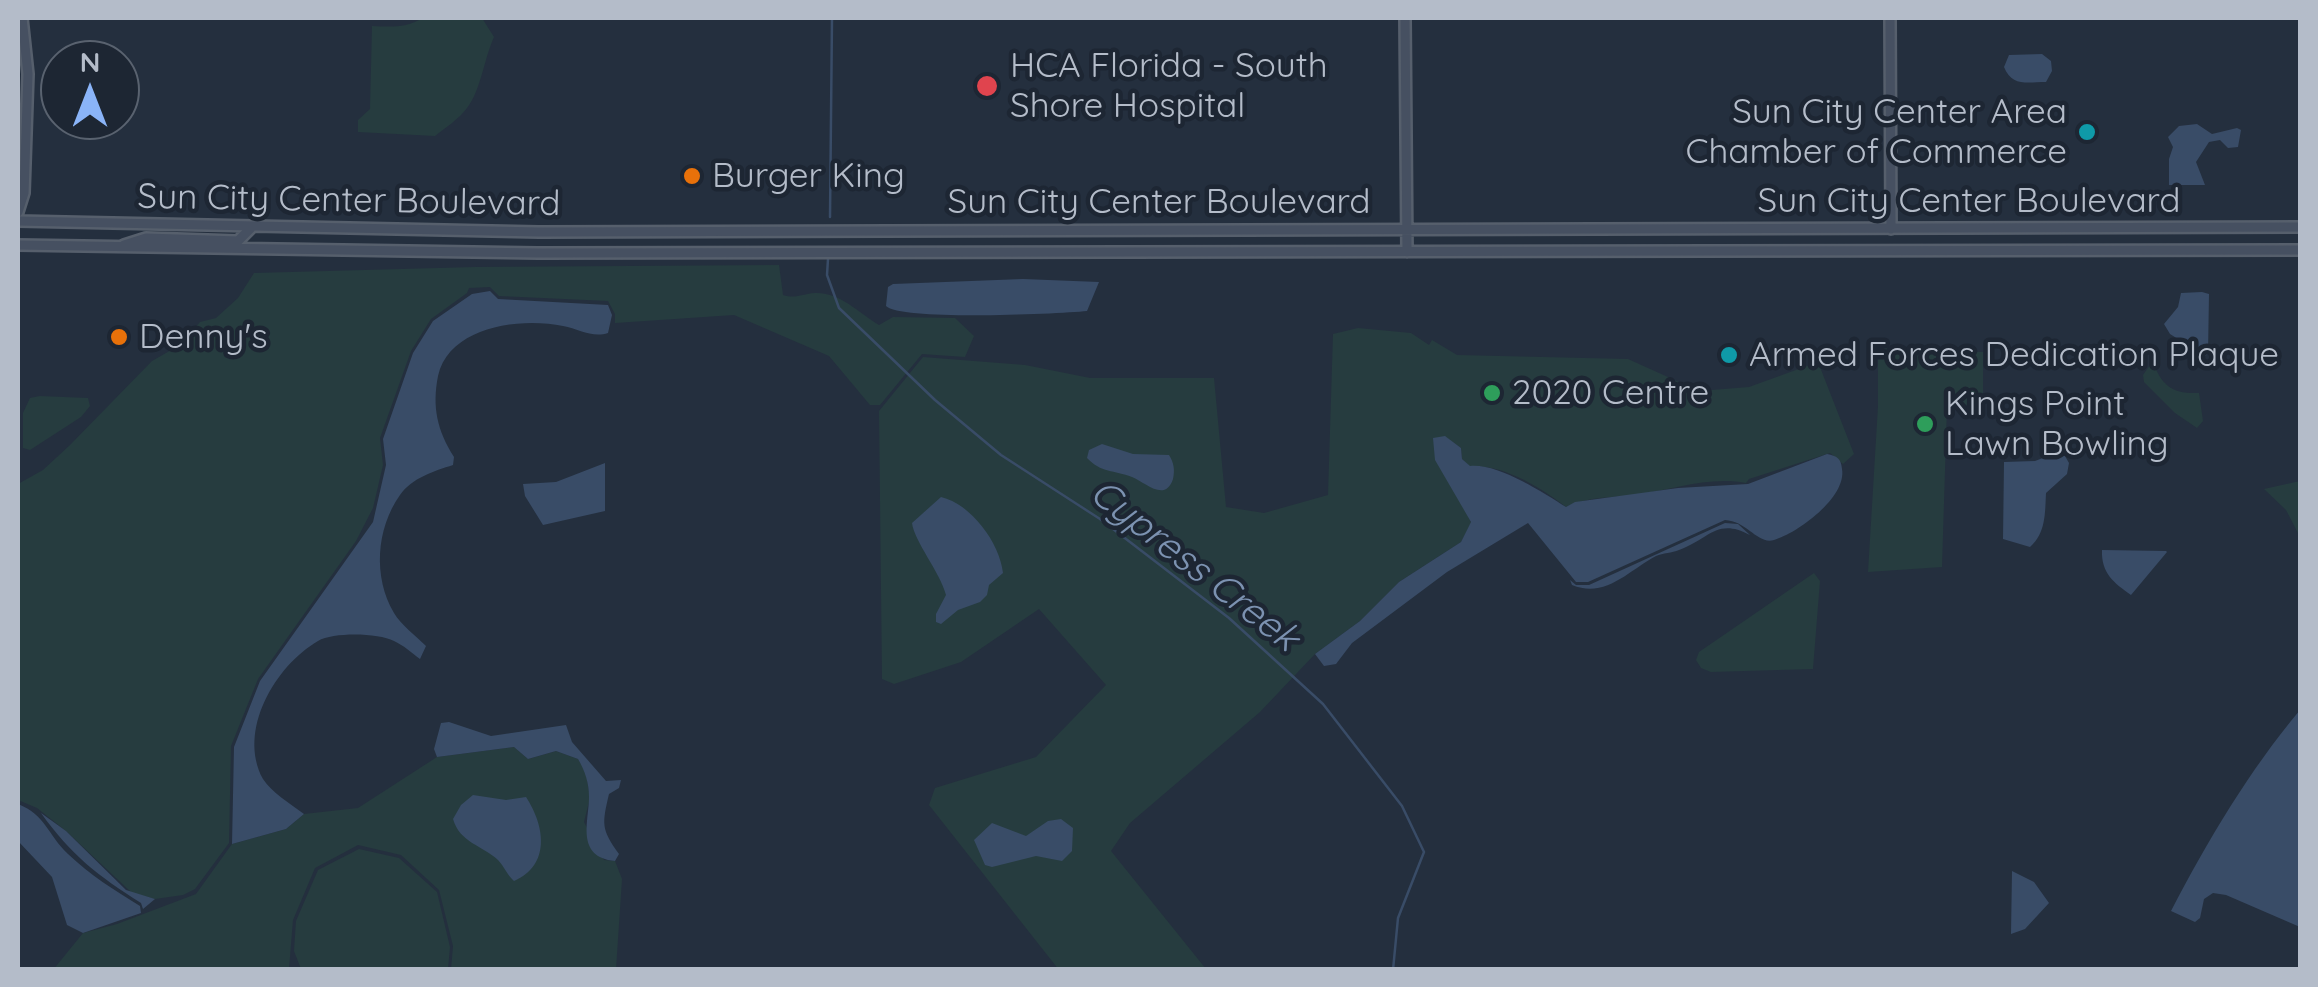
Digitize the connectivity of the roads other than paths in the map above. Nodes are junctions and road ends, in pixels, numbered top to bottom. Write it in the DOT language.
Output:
graph roads {
  1 [pos="22,18"];
  2 [pos="1405,18"];
  3 [pos="1890,18"];
  4 [pos="18,212"];
  5 [pos="18,220"];
  6 [pos="2300,227"];
  7 [pos="250,228"];
  8 [pos="1407,229"];
  9 [pos="1891,229"];
  10 [pos="18,246"];
  11 [pos="117,248"];
  12 [pos="1407,252"];
  13 [pos="2300,253"];
  1 -- 4 [label="main road"];
  2 -- 8 [label="main road"];
  3 -- 9 [label="main road"];
  5 -- 7 [label="main road, Sun City Center Boulevard"];
  6 -- 9 [label="main road, Sun City Center Boulevard"];
  7 -- 8 [label="main road, Sun City Center Boulevard"];
  7 -- 11 [label="main road"];
  8 -- 9 [label="main road, Sun City Center Boulevard"];
  8 -- 12 [label="main road"];
  10 -- 11 [label="main road, Sun City Center Boulevard"];
  11 -- 12 [label="main road, Sun City Center Boulevard"];
  12 -- 13 [label="main road, Sun City Center Boulevard"];
}
